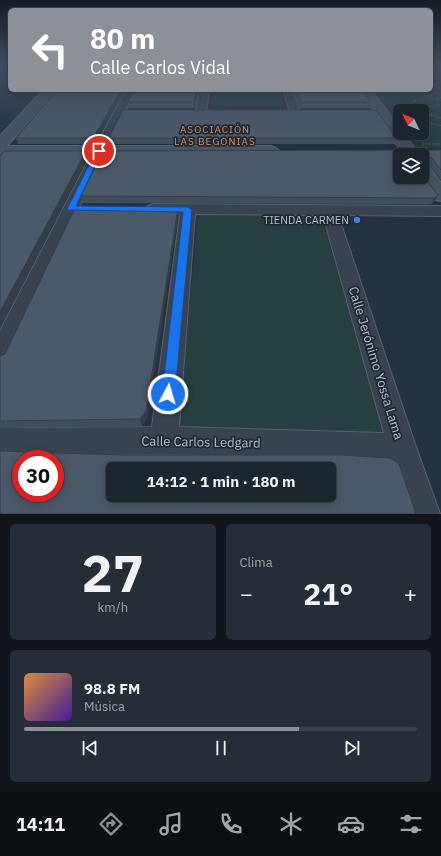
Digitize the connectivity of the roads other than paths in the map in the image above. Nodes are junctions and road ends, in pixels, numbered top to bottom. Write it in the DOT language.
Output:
graph roads {
  1 [pos="48,92"];
  2 [pos="130,92"];
  3 [pos="208,92"];
  4 [pos="286,92"];
  5 [pos="367,92"];
  6 [pos="187,112"];
  7 [pos="295,112"];
  8 [pos="366,112"];
  9 [pos="382,112"];
  10 [pos="0,145"];
  11 [pos="414,148"];
  12 [pos="99,151"];
  13 [pos="282,151"];
  14 [pos="0,152"];
  15 [pos="429,179"];
  16 [pos="441,196"];
  17 [pos="141,209"];
  18 [pos="188,210"];
  19 [pos="328,210"];
  20 [pos="441,211"];
  21 [pos="0,354"];
  22 [pos="164,440"];
  23 [pos="0,442"];
  24 [pos="402,447"];
  25 [pos="426,514"];
  1 -- 10 [label="street"];
  2 -- 12 [label="street"];
  3 -- 6 [label="street"];
  4 -- 7 [label="street"];
  5 -- 9 [label="street"];
  8 -- 9 [label="street"];
  9 -- 11 [label="street"];
  12 -- 13 [label="street"];
  12 -- 14 [label="street"];
  12 -- 21 [label="street"];
  15 -- 16 [label="street"];
  17 -- 18 [label="street"];
  18 -- 19 [label="street"];
  18 -- 22 [label="street"];
  19 -- 20 [label="street"];
  19 -- 24 [label="street, Calle Jerónimo Yossa Lama"];
  22 -- 23 [label="street, Calle Carlos Ledgard"];
  22 -- 24 [label="street, Calle Carlos Ledgard"];
  24 -- 25 [label="street, Calle Jerónimo Yossa Lama"];
}
